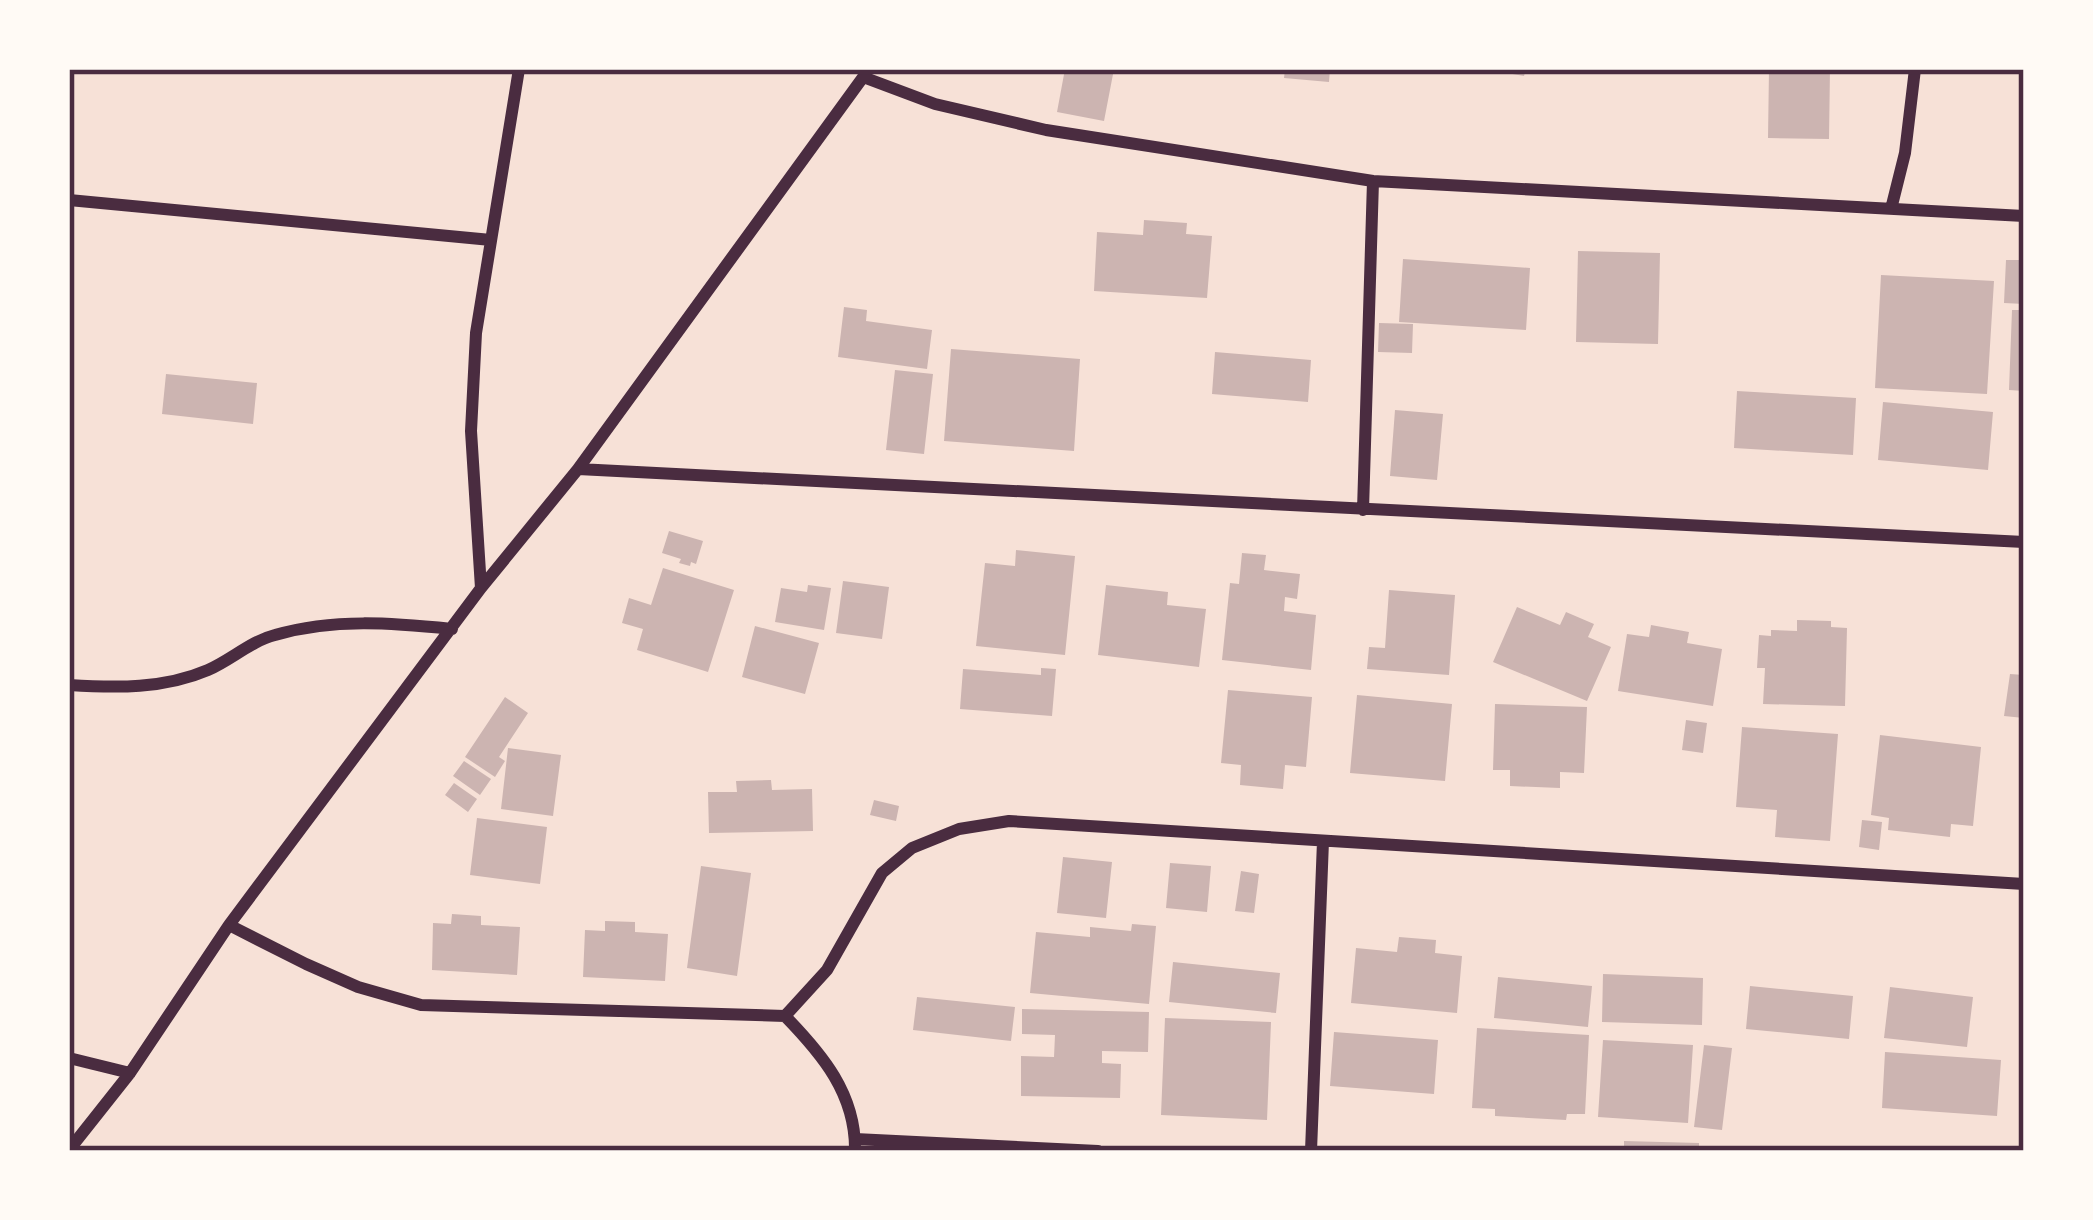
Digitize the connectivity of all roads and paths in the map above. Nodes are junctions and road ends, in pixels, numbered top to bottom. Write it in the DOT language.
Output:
graph roads {
  1 [pos="519,69"];
  2 [pos="1915,69"];
  3 [pos="866,73"];
  4 [pos="1373,181"];
  5 [pos="69,200"];
  6 [pos="1891,208"];
  7 [pos="2024,216"];
  8 [pos="491,240"];
  9 [pos="578,469"];
  10 [pos="1363,510"];
  11 [pos="2024,542"];
  12 [pos="481,588"];
  13 [pos="452,629"];
  14 [pos="69,685"];
  15 [pos="1323,841"];
  16 [pos="2024,884"];
  17 [pos="229,925"];
  18 [pos="785,1016"];
  19 [pos="69,1058"];
  20 [pos="130,1073"];
  21 [pos="855,1145"];
  22 [pos="69,1150"];
  23 [pos="1098,1151"];
  24 [pos="1311,1151"];
  1 -- 8 [label="street"];
  2 -- 6 [label="street"];
  3 -- 4 [label="street"];
  3 -- 9 [label="street"];
  4 -- 6 [label="street"];
  4 -- 10 [label="street"];
  5 -- 8 [label="street"];
  6 -- 7 [label="street"];
  8 -- 12 [label="street"];
  9 -- 10 [label="street"];
  9 -- 12 [label="street"];
  10 -- 11 [label="street"];
  12 -- 13 [label="street"];
  13 -- 14 [label="street"];
  13 -- 17 [label="street"];
  15 -- 16 [label="street"];
  15 -- 18 [label="street"];
  15 -- 24 [label="street"];
  17 -- 18 [label="street"];
  17 -- 20 [label="street"];
  18 -- 21 [label="street"];
  19 -- 20 [label="street"];
  20 -- 22 [label="street"];
  21 -- 23 [label="street"];
}
